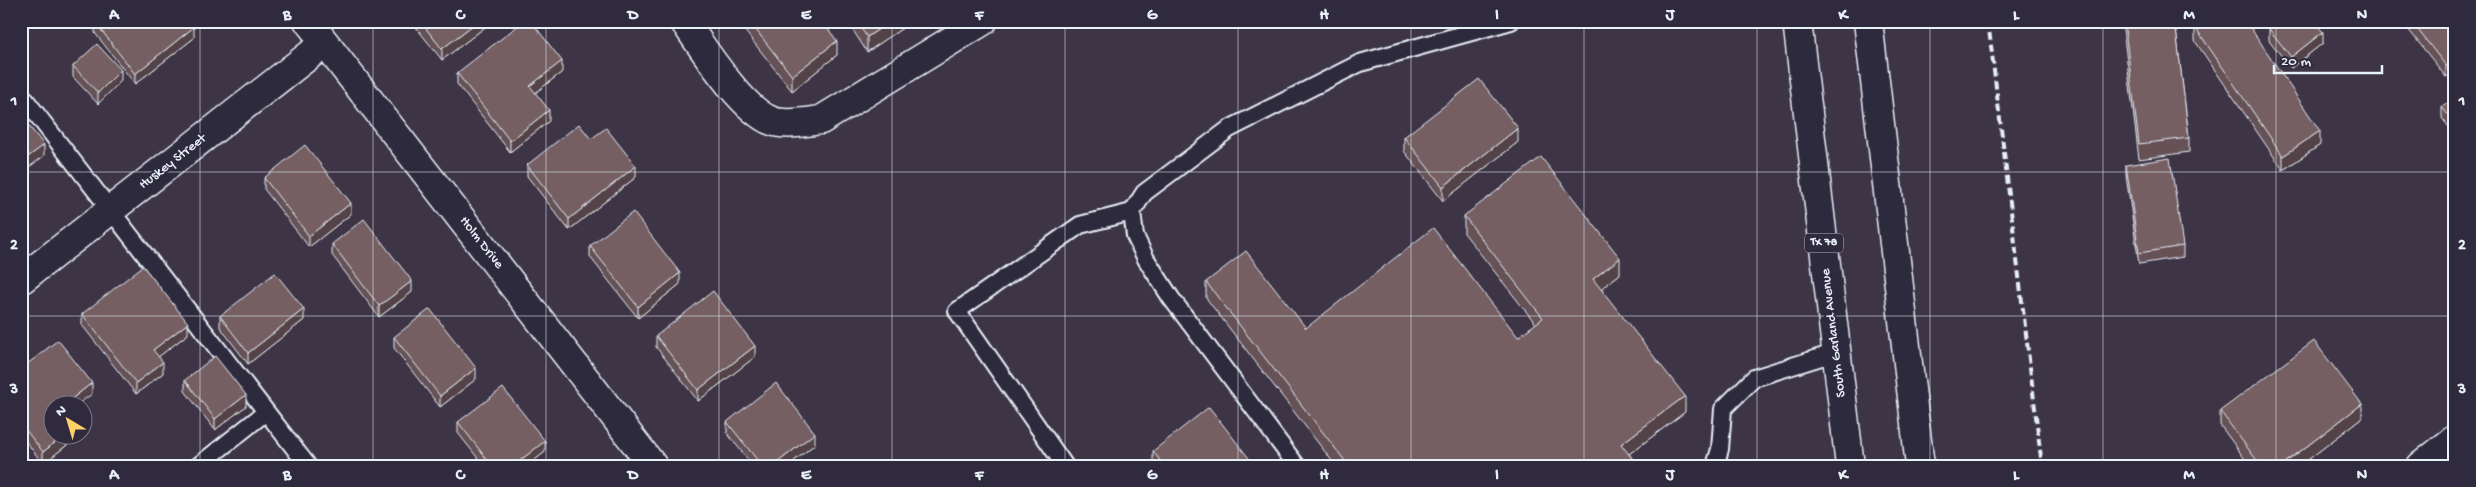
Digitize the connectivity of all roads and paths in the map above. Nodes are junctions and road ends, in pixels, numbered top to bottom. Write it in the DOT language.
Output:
graph roads {
  1 [pos="308,21"];
  2 [pos="684,21"];
  3 [pos="983,21"];
  4 [pos="1511,21"];
  5 [pos="1797,21"];
  6 [pos="1868,21"];
  7 [pos="325,43"];
  8 [pos="21,94"];
  9 [pos="111,210"];
  10 [pos="1132,212"];
  11 [pos="21,280"];
  12 [pos="1837,352"];
  13 [pos="266,412"];
  14 [pos="2455,439"];
  15 [pos="198,466"];
  16 [pos="308,466"];
  17 [pos="653,466"];
  18 [pos="1065,466"];
  19 [pos="1298,466"];
  20 [pos="1716,466"];
  21 [pos="1850,466"];
  22 [pos="1920,466"];
  23 [pos="2421,466"];
  1 -- 7 [label="street, Holm Drive"];
  2 -- 3 [label="street"];
  4 -- 10 [label="lane"];
  5 -- 12 [label="street, South Garland Avenue / TX 78"];
  6 -- 22 [label="street"];
  7 -- 9 [label="street, Huskey Street"];
  7 -- 17 [label="street, Holm Drive"];
  8 -- 9 [label="lane"];
  9 -- 11 [label="street, Huskey Street"];
  9 -- 13 [label="lane"];
  10 -- 18 [label="lane"];
  10 -- 19 [label="lane"];
  12 -- 20 [label="lane"];
  12 -- 21 [label="street, South Garland Avenue / TX 78"];
  13 -- 15 [label="lane"];
  13 -- 16 [label="lane"];
  14 -- 23 [label="street"];
}
